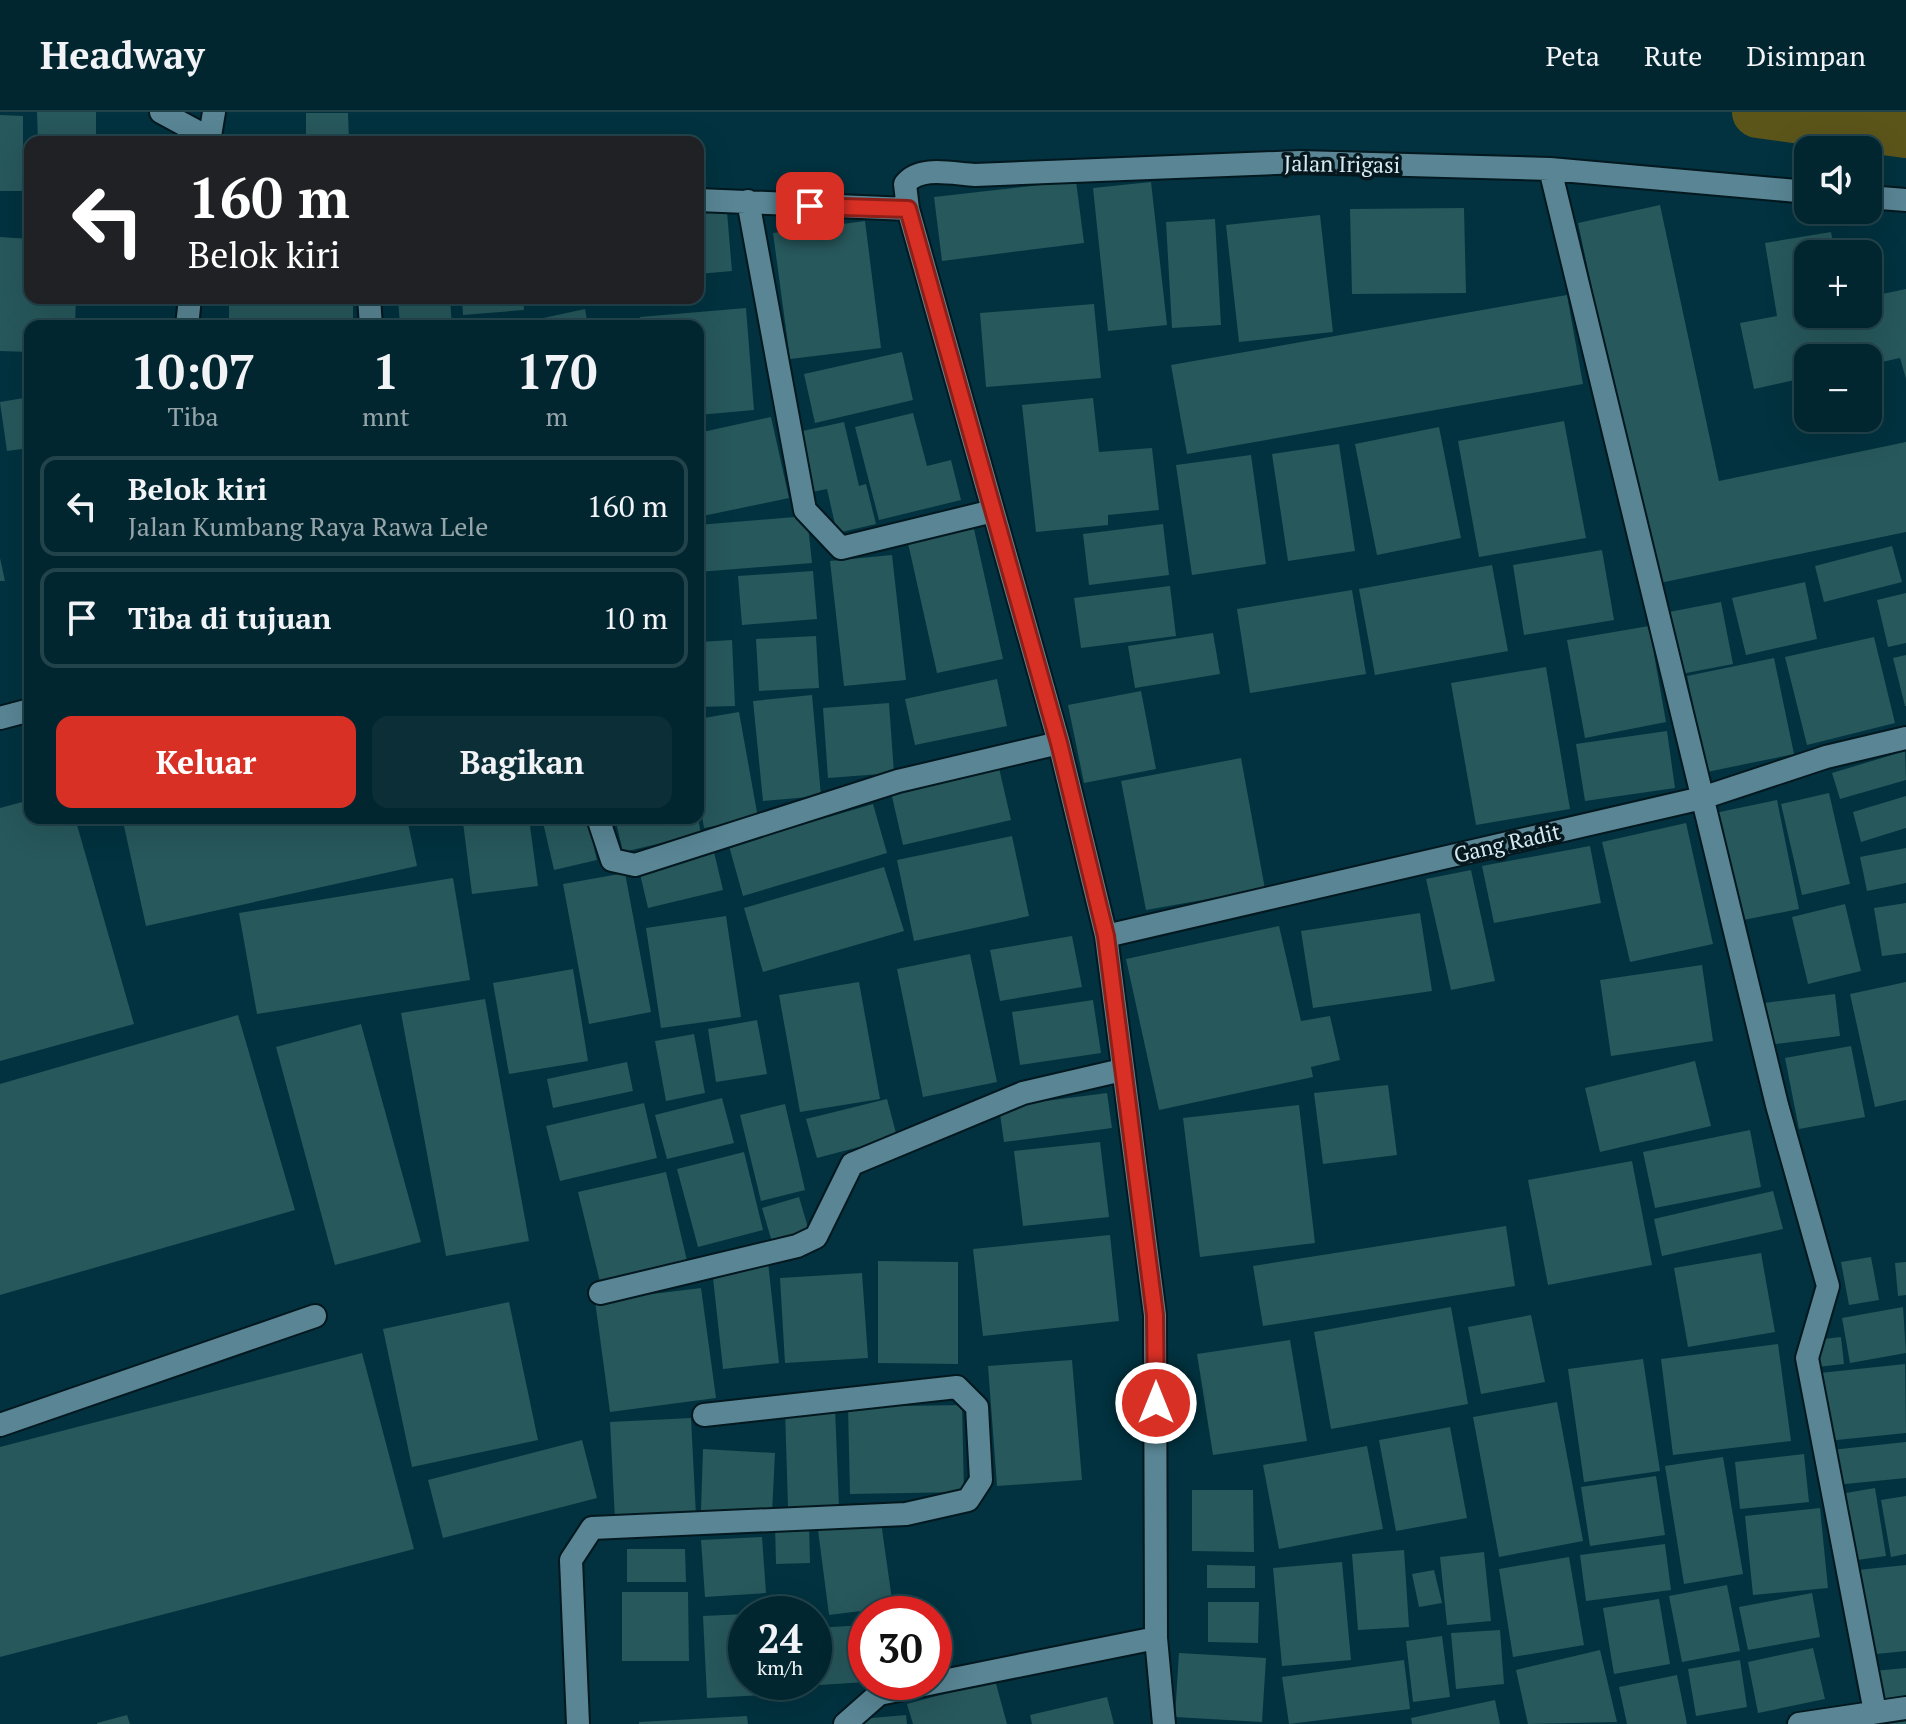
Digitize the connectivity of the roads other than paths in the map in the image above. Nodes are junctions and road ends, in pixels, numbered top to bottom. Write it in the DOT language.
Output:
graph roads {
  1 [pos="161,112"];
  2 [pos="211,131"];
  3 [pos="1550,169"];
  4 [pos="1794,191"];
  5 [pos="1882,198"];
  6 [pos="704,200"];
  7 [pos="1906,200"];
  8 [pos="748,201"];
  9 [pos="908,209"];
  10 [pos="993,511"];
  11 [pos="24,712"];
  12 [pos="0,718"];
  13 [pos="1906,738"];
  14 [pos="1059,743"];
  15 [pos="1702,798"];
  16 [pos="600,824"];
  17 [pos="1106,936"];
  18 [pos="1122,1070"];
  19 [pos="600,1293"];
  20 [pos="315,1316"];
  21 [pos="704,1415"];
  22 [pos="0,1425"];
  23 [pos="1156,1638"];
  24 [pos="1906,1708"];
  25 [pos="1875,1712"];
  26 [pos="578,1724"];
  27 [pos="845,1724"];
  28 [pos="1164,1724"];
  29 [pos="1799,1724"];
  1 -- 2 [label="street"];
  3 -- 4 [label="street, Jalan Irigasi"];
  3 -- 9 [label="street, Jalan Irigasi"];
  3 -- 15 [label="street"];
  5 -- 7 [label="street"];
  6 -- 8 [label="street"];
  8 -- 9 [label="street"];
  8 -- 10 [label="street"];
  9 -- 10 [label="street"];
  10 -- 14 [label="street"];
  11 -- 12 [label="street"];
  13 -- 15 [label="street, Gang Radit"];
  14 -- 16 [label="street"];
  14 -- 17 [label="street"];
  15 -- 17 [label="street, Gang Radit"];
  15 -- 25 [label="street"];
  17 -- 18 [label="street"];
  18 -- 19 [label="street"];
  18 -- 23 [label="street"];
  20 -- 22 [label="street"];
  21 -- 26 [label="street"];
  23 -- 27 [label="street"];
  23 -- 28 [label="street"];
  24 -- 25 [label="street"];
  25 -- 29 [label="street"];
}
